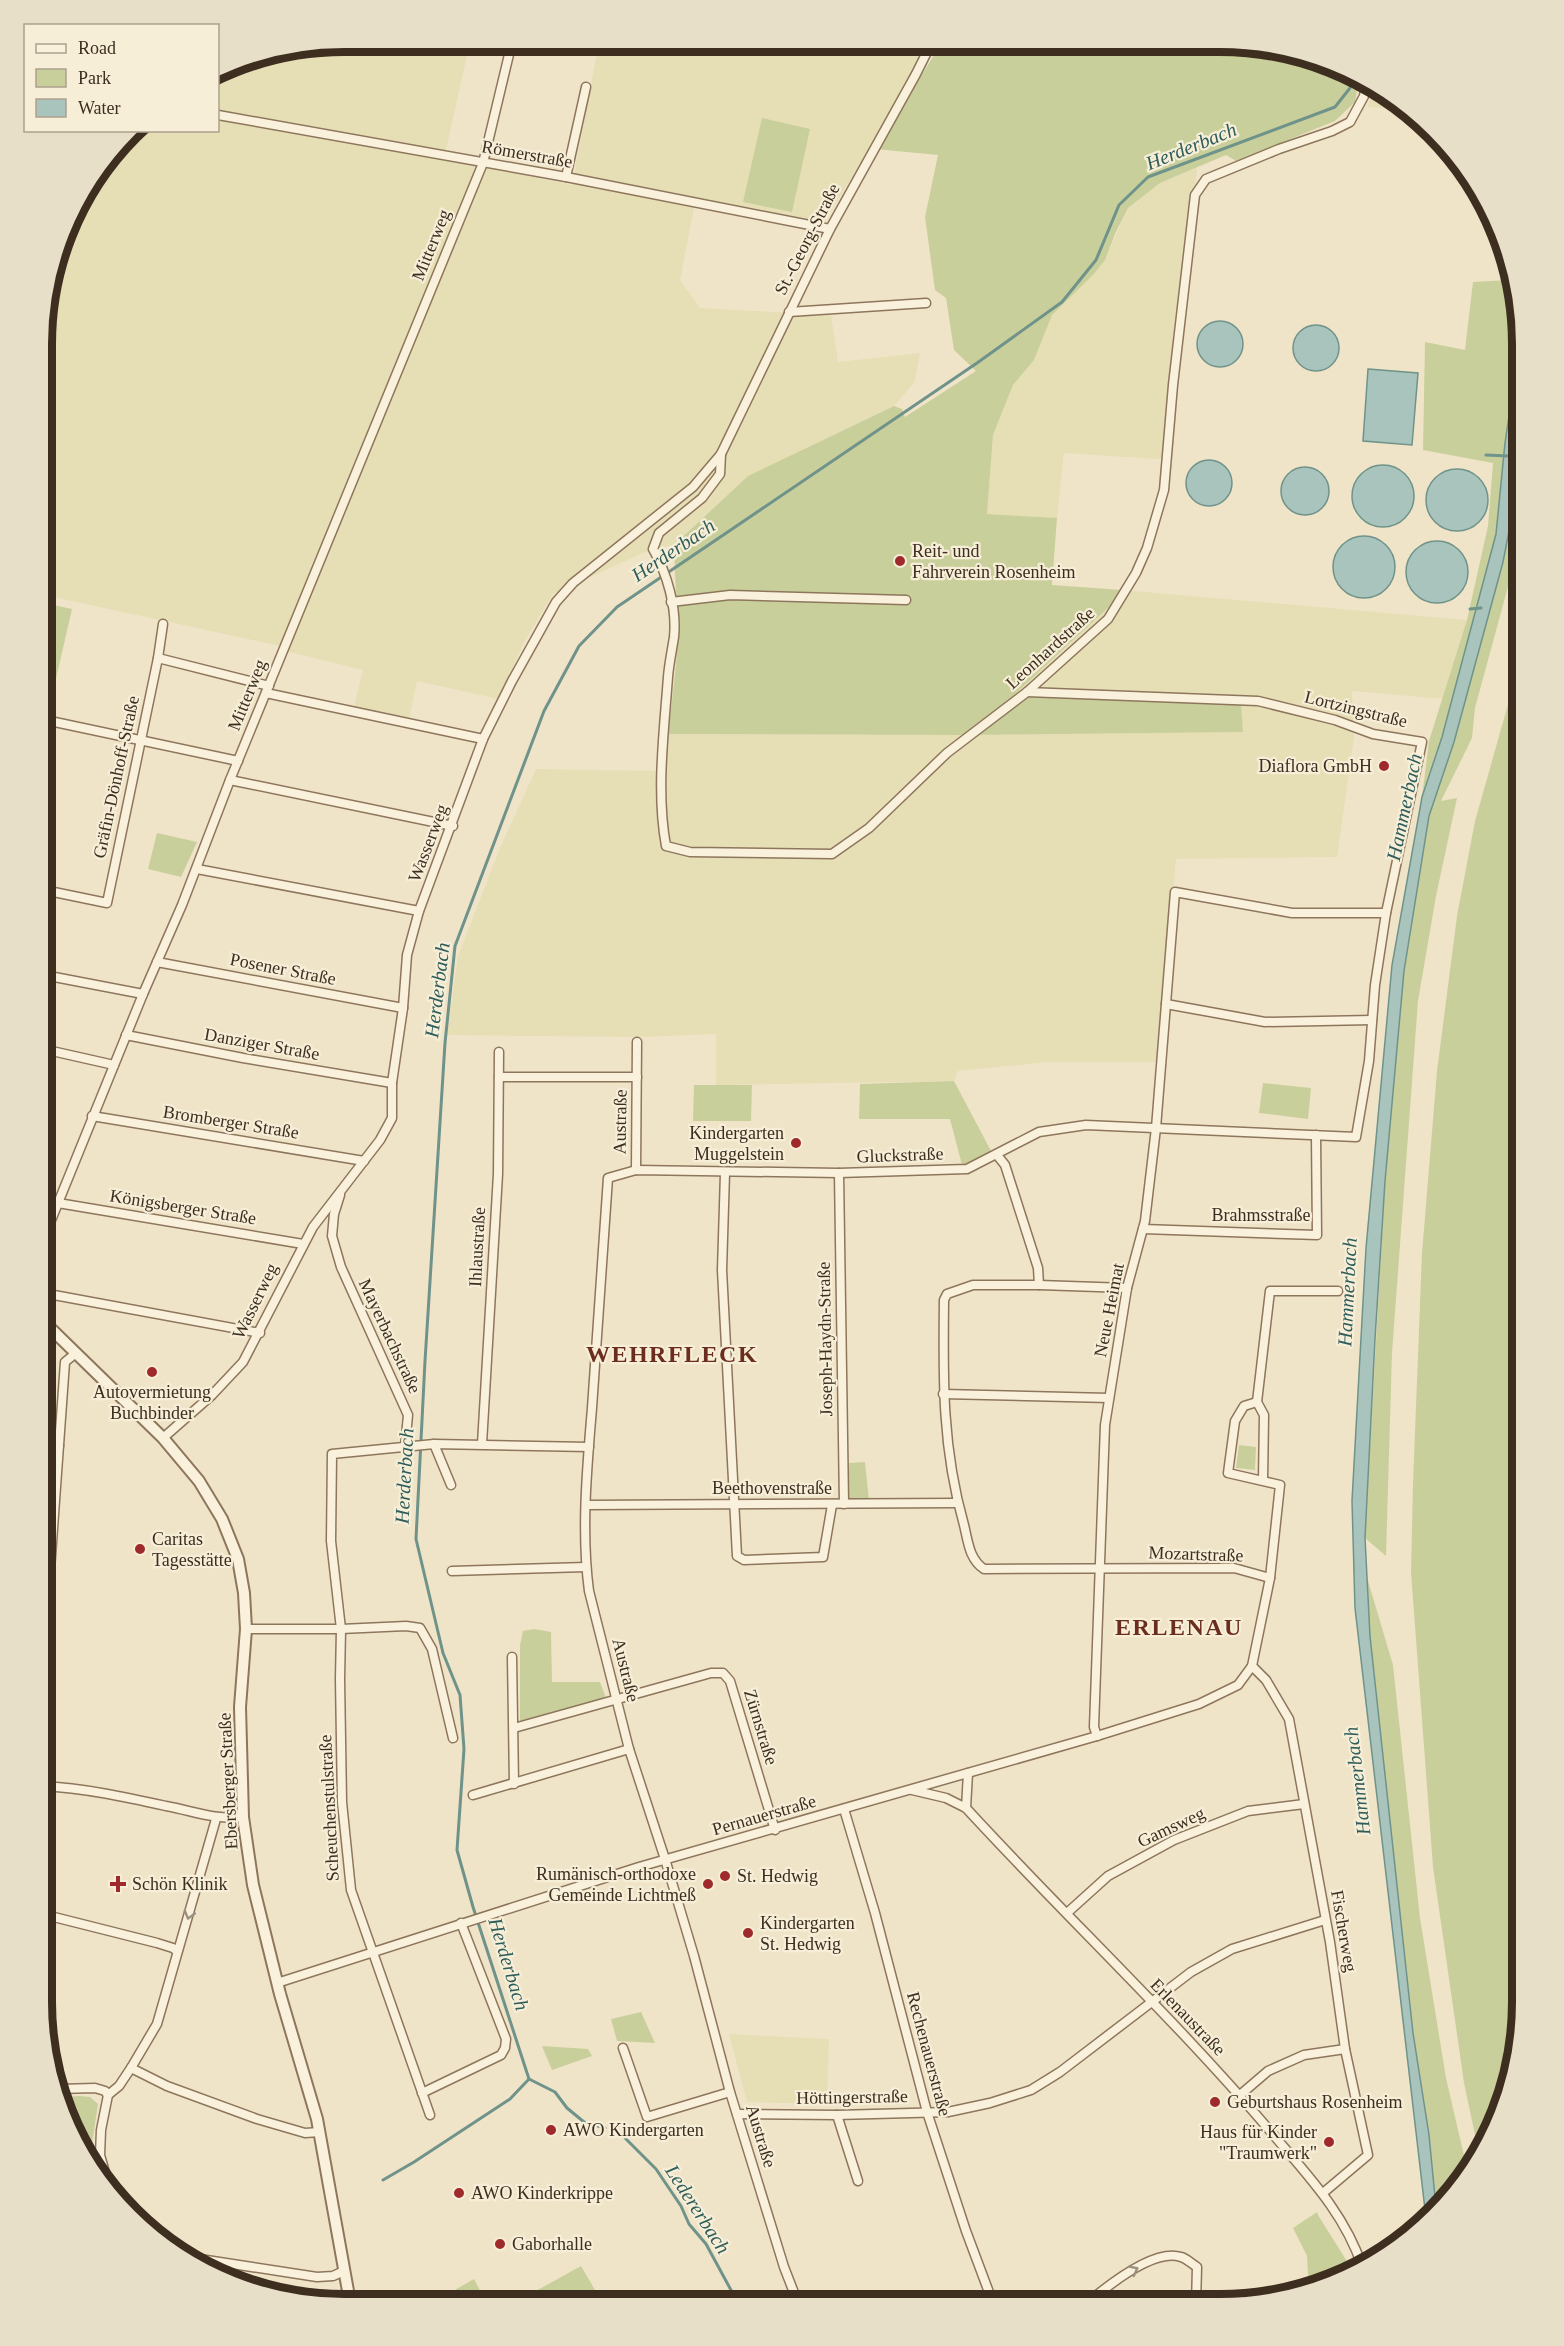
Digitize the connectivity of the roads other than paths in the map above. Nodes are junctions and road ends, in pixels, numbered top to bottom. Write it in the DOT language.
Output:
graph roads {
  1 [pos="510,52"];
  2 [pos="927,52"];
  3 [pos="586,87"];
  4 [pos="1365,91"];
  5 [pos="219,115"];
  6 [pos="483,163"];
  7 [pos="566,177"];
  8 [pos="830,229"];
  9 [pos="926,303"];
  10 [pos="789,312"];
  11 [pos="721,454"];
  12 [pos="906,600"];
  13 [pos="671,602"];
  14 [pos="163,624"];
  15 [pos="158,658"];
  16 [pos="268,689"];
  17 [pos="1027,692"];
  18 [pos="52,721"];
  19 [pos="483,739"];
  20 [pos="141,740"];
  21 [pos="238,761"];
  22 [pos="230,780"];
  23 [pos="453,826"];
  24 [pos="196,869"];
  25 [pos="52,892"];
  26 [pos="419,911"];
  27 [pos="1386,913"];
  28 [pos="157,962"];
  29 [pos="52,977"];
  30 [pos="143,994"];
  31 [pos="1166,1004"];
  32 [pos="403,1008"];
  33 [pos="1372,1020"];
  34 [pos="126,1035"];
  35 [pos="637,1042"];
  36 [pos="52,1051"];
  37 [pos="499,1052"];
  38 [pos="114,1065"];
  39 [pos="499,1077"];
  40 [pos="637,1077"];
  41 [pos="392,1083"];
  42 [pos="92,1116"];
  43 [pos="1156,1128"];
  44 [pos="1316,1135"];
  45 [pos="1356,1137"];
  46 [pos="997,1155"];
  47 [pos="364,1161"];
  48 [pos="636,1170"];
  49 [pos="724,1173"];
  50 [pos="839,1173"];
  51 [pos="344,1186"];
  52 [pos="58,1203"];
  53 [pos="52,1218"];
  54 [pos="1143,1229"];
  55 [pos="303,1244"];
  56 [pos="1039,1285"];
  57 [pos="1127,1288"];
  58 [pos="1338,1291"];
  59 [pos="52,1295"];
  60 [pos="52,1330"];
  61 [pos="260,1333"];
  62 [pos="76,1353"];
  63 [pos="943,1394"];
  64 [pos="1108,1398"];
  65 [pos="1257,1402"];
  66 [pos="163,1438"];
  67 [pos="433,1444"];
  68 [pos="482,1444"];
  69 [pos="52,1446"];
  70 [pos="59,1446"];
  71 [pos="406,1447"];
  72 [pos="589,1447"];
  73 [pos="1263,1481"];
  74 [pos="451,1485"];
  75 [pos="958,1503"];
  76 [pos="734,1504"];
  77 [pos="832,1504"];
  78 [pos="844,1504"];
  79 [pos="586,1505"];
  80 [pos="52,1535"];
  81 [pos="586,1567"];
  82 [pos="1101,1568"];
  83 [pos="452,1570"];
  84 [pos="1270,1578"];
  85 [pos="246,1629"];
  86 [pos="341,1629"];
  87 [pos="512,1657"];
  88 [pos="1252,1666"];
  89 [pos="616,1700"];
  90 [pos="514,1728"];
  91 [pos="1097,1736"];
  92 [pos="453,1738"];
  93 [pos="628,1749"];
  94 [pos="968,1773"];
  95 [pos="514,1784"];
  96 [pos="52,1786"];
  97 [pos="910,1790"];
  98 [pos="473,1796"];
  99 [pos="1304,1804"];
  100 [pos="966,1808"];
  101 [pos="844,1809"];
  102 [pos="243,1817"];
  103 [pos="216,1818"];
  104 [pos="775,1830"];
  105 [pos="665,1859"];
  106 [pos="1067,1913"];
  107 [pos="52,1917"];
  108 [pos="1325,1920"];
  109 [pos="464,1922"];
  110 [pos="177,1951"];
  111 [pos="372,1952"];
  112 [pos="277,1983"];
  113 [pos="1151,2001"];
  114 [pos="623,2048"];
  115 [pos="1345,2049"];
  116 [pos="131,2068"];
  117 [pos="66,2089"];
  118 [pos="730,2092"];
  119 [pos="422,2093"];
  120 [pos="108,2095"];
  121 [pos="1240,2095"];
  122 [pos="927,2112"];
  123 [pos="737,2114"];
  124 [pos="430,2115"];
  125 [pos="837,2115"];
  126 [pos="320,2132"];
  127 [pos="103,2165"];
  128 [pos="858,2181"];
  129 [pos="1323,2193"];
  130 [pos="1359,2258"];
  131 [pos="210,2261"];
  132 [pos="344,2271"];
  133 [pos="348,2294"];
  134 [pos="795,2294"];
  135 [pos="990,2294"];
  136 [pos="1098,2294"];
  137 [pos="1196,2294"];
  1 -- 6 [label="street, Mitterweg"];
  2 -- 8 [label="street, St.-Georg-Straße"];
  3 -- 7 [label="street"];
  4 -- 17 [label="street, Leonhardstraße"];
  5 -- 6 [label="street, Römerstraße"];
  6 -- 7 [label="street, Römerstraße"];
  6 -- 16 [label="street, Mitterweg"];
  7 -- 8 [label="street, Römerstraße"];
  8 -- 10 [label="street, St.-Georg-Straße"];
  9 -- 10 [label="street"];
  10 -- 11 [label="street, St.-Georg-Straße"];
  11 -- 13 [label="street"];
  11 -- 19 [label="street, Wasserweg"];
  12 -- 13 [label="street"];
  13 -- 17 [label="street, Leonhardstraße"];
  14 -- 15 [label="street, Gräfin-Dönhoff-Straße"];
  15 -- 16 [label="street"];
  15 -- 20 [label="street, Gräfin-Dönhoff-Straße"];
  16 -- 19 [label="street"];
  16 -- 21 [label="street, Mitterweg"];
  17 -- 27 [label="street, Lortzingstraße"];
  18 -- 20 [label="street"];
  19 -- 23 [label="street, Wasserweg"];
  20 -- 21 [label="street"];
  20 -- 25 [label="street, Gräfin-Dönhoff-Straße"];
  21 -- 22 [label="street, Mitterweg"];
  22 -- 23 [label="street"];
  22 -- 24 [label="street, Mitterweg"];
  23 -- 26 [label="street, Wasserweg"];
  24 -- 26 [label="street"];
  24 -- 28 [label="street, Mitterweg"];
  26 -- 32 [label="street, Wasserweg"];
  27 -- 31 [label="street, Neue Heimat"];
  27 -- 33 [label="street, Lortzingstraße"];
  28 -- 30 [label="street, Mitterweg"];
  28 -- 32 [label="street, Posener Straße"];
  29 -- 30 [label="street"];
  30 -- 34 [label="street, Mitterweg"];
  31 -- 33 [label="street"];
  31 -- 43 [label="street, Neue Heimat"];
  32 -- 41 [label="street, Wasserweg"];
  33 -- 45 [label="street, Lortzingstraße"];
  34 -- 38 [label="street, Mitterweg"];
  34 -- 41 [label="street, Danziger Straße"];
  35 -- 40 [label="street, Austraße"];
  36 -- 38 [label="street"];
  37 -- 39 [label="street, Ihlaustraße"];
  38 -- 42 [label="street, Mitterweg"];
  39 -- 40 [label="street"];
  39 -- 68 [label="street, Ihlaustraße"];
  40 -- 48 [label="street, Austraße"];
  41 -- 47 [label="street, Wasserweg"];
  42 -- 47 [label="street, Bromberger Straße"];
  42 -- 52 [label="street, Mitterweg"];
  43 -- 44 [label="street, Gluckstraße"];
  43 -- 46 [label="street, Gluckstraße"];
  43 -- 54 [label="street, Neue Heimat"];
  44 -- 45 [label="street, Gluckstraße"];
  44 -- 54 [label="street, Brahmsstraße"];
  46 -- 50 [label="street, Gluckstraße"];
  46 -- 56 [label="street"];
  47 -- 51 [label="street, Wasserweg"];
  48 -- 49 [label="street, Gluckstraße"];
  48 -- 72 [label="street, Austraße"];
  49 -- 50 [label="street, Gluckstraße"];
  49 -- 76 [label="street"];
  50 -- 78 [label="street, Joseph-Haydn-Straße"];
  51 -- 55 [label="street, Wasserweg"];
  51 -- 71 [label="street, Mayerbachstraße"];
  52 -- 53 [label="street, Mitterweg"];
  52 -- 55 [label="street, Königsberger Straße"];
  54 -- 57 [label="street, Neue Heimat"];
  55 -- 61 [label="street, Wasserweg"];
  56 -- 57 [label="street"];
  56 -- 63 [label="street, Mozartstraße"];
  57 -- 64 [label="street, Neue Heimat"];
  58 -- 65 [label="street"];
  59 -- 61 [label="street"];
  60 -- 62 [label="street, Ebersberger Straße"];
  61 -- 66 [label="street, Wasserweg"];
  62 -- 66 [label="street, Ebersberger Straße"];
  62 -- 70 [label="street"];
  63 -- 64 [label="street"];
  63 -- 75 [label="street, Mozartstraße"];
  64 -- 82 [label="street, Neue Heimat"];
  65 -- 73 [label="street"];
  65 -- 73 [label="street"];
  66 -- 85 [label="street, Ebersberger Straße"];
  67 -- 68 [label="street"];
  67 -- 71 [label="street"];
  67 -- 74 [label="street"];
  68 -- 72 [label="street"];
  69 -- 70 [label="street"];
  70 -- 80 [label="street"];
  71 -- 86 [label="street"];
  72 -- 79 [label="street, Austraße"];
  73 -- 84 [label="street"];
  75 -- 78 [label="street, Beethovenstraße"];
  75 -- 82 [label="street, Mozartstraße"];
  76 -- 77 [label="street, Beethovenstraße"];
  76 -- 77 [label="street"];
  76 -- 79 [label="street, Beethovenstraße"];
  77 -- 78 [label="street, Beethovenstraße"];
  79 -- 81 [label="street, Austraße"];
  81 -- 83 [label="street"];
  81 -- 89 [label="street, Austraße"];
  82 -- 84 [label="street, Mozartstraße"];
  82 -- 91 [label="street, Neue Heimat"];
  84 -- 88 [label="street"];
  85 -- 86 [label="street"];
  85 -- 102 [label="street, Ebersberger Straße"];
  86 -- 92 [label="street"];
  86 -- 111 [label="street, Scheuchenstulstraße"];
  87 -- 90 [label="street"];
  88 -- 91 [label="street, Pernauerstraße"];
  88 -- 99 [label="street, Fischerweg"];
  89 -- 90 [label="street"];
  89 -- 93 [label="street, Austraße"];
  89 -- 104 [label="street, Zürnstraße"];
  90 -- 95 [label="street"];
  91 -- 94 [label="street, Pernauerstraße"];
  93 -- 95 [label="street"];
  93 -- 105 [label="street, Austraße"];
  94 -- 97 [label="street, Pernauerstraße"];
  94 -- 100 [label="street"];
  95 -- 98 [label="street"];
  96 -- 103 [label="street"];
  97 -- 100 [label="street, Erlenaustraße"];
  97 -- 101 [label="street, Pernauerstraße"];
  99 -- 106 [label="street, Gamsweg"];
  99 -- 108 [label="street, Fischerweg"];
  100 -- 106 [label="street, Erlenaustraße"];
  101 -- 104 [label="street, Pernauerstraße"];
  101 -- 122 [label="street, Rechenauerstraße"];
  102 -- 103 [label="street"];
  102 -- 112 [label="street, Ebersberger Straße"];
  103 -- 110 [label="street, one-way"];
  104 -- 105 [label="street, Pernauerstraße"];
  105 -- 109 [label="street, Pernauerstraße"];
  105 -- 118 [label="street, Austraße"];
  106 -- 113 [label="street, Erlenaustraße"];
  107 -- 110 [label="street"];
  108 -- 113 [label="street, Höttingerstraße"];
  108 -- 115 [label="street, Fischerweg"];
  109 -- 111 [label="street, Pernauerstraße"];
  109 -- 119 [label="street"];
  110 -- 116 [label="street"];
  111 -- 112 [label="street, Pernauerstraße"];
  111 -- 119 [label="street, Scheuchenstulstraße"];
  112 -- 126 [label="street, Ebersberger Straße"];
  113 -- 121 [label="street, Erlenaustraße"];
  113 -- 122 [label="street, Höttingerstraße"];
  114 -- 118 [label="street"];
  115 -- 121 [label="street"];
  115 -- 129 [label="street, Fischerweg"];
  116 -- 120 [label="street"];
  116 -- 126 [label="street"];
  117 -- 120 [label="street"];
  118 -- 123 [label="street, Austraße"];
  119 -- 124 [label="street, Scheuchenstulstraße"];
  120 -- 127 [label="street"];
  121 -- 129 [label="street, Erlenaustraße"];
  122 -- 125 [label="street, Höttingerstraße"];
  122 -- 135 [label="street, Rechenauerstraße"];
  123 -- 125 [label="street, Höttingerstraße"];
  123 -- 134 [label="street, Austraße"];
  125 -- 128 [label="street"];
  126 -- 132 [label="street, Ebersberger Straße"];
  129 -- 130 [label="street, Erlenaustraße"];
  131 -- 132 [label="street"];
  132 -- 133 [label="street, Ebersberger Straße"];
  136 -- 137 [label="street, one-way"];
}
